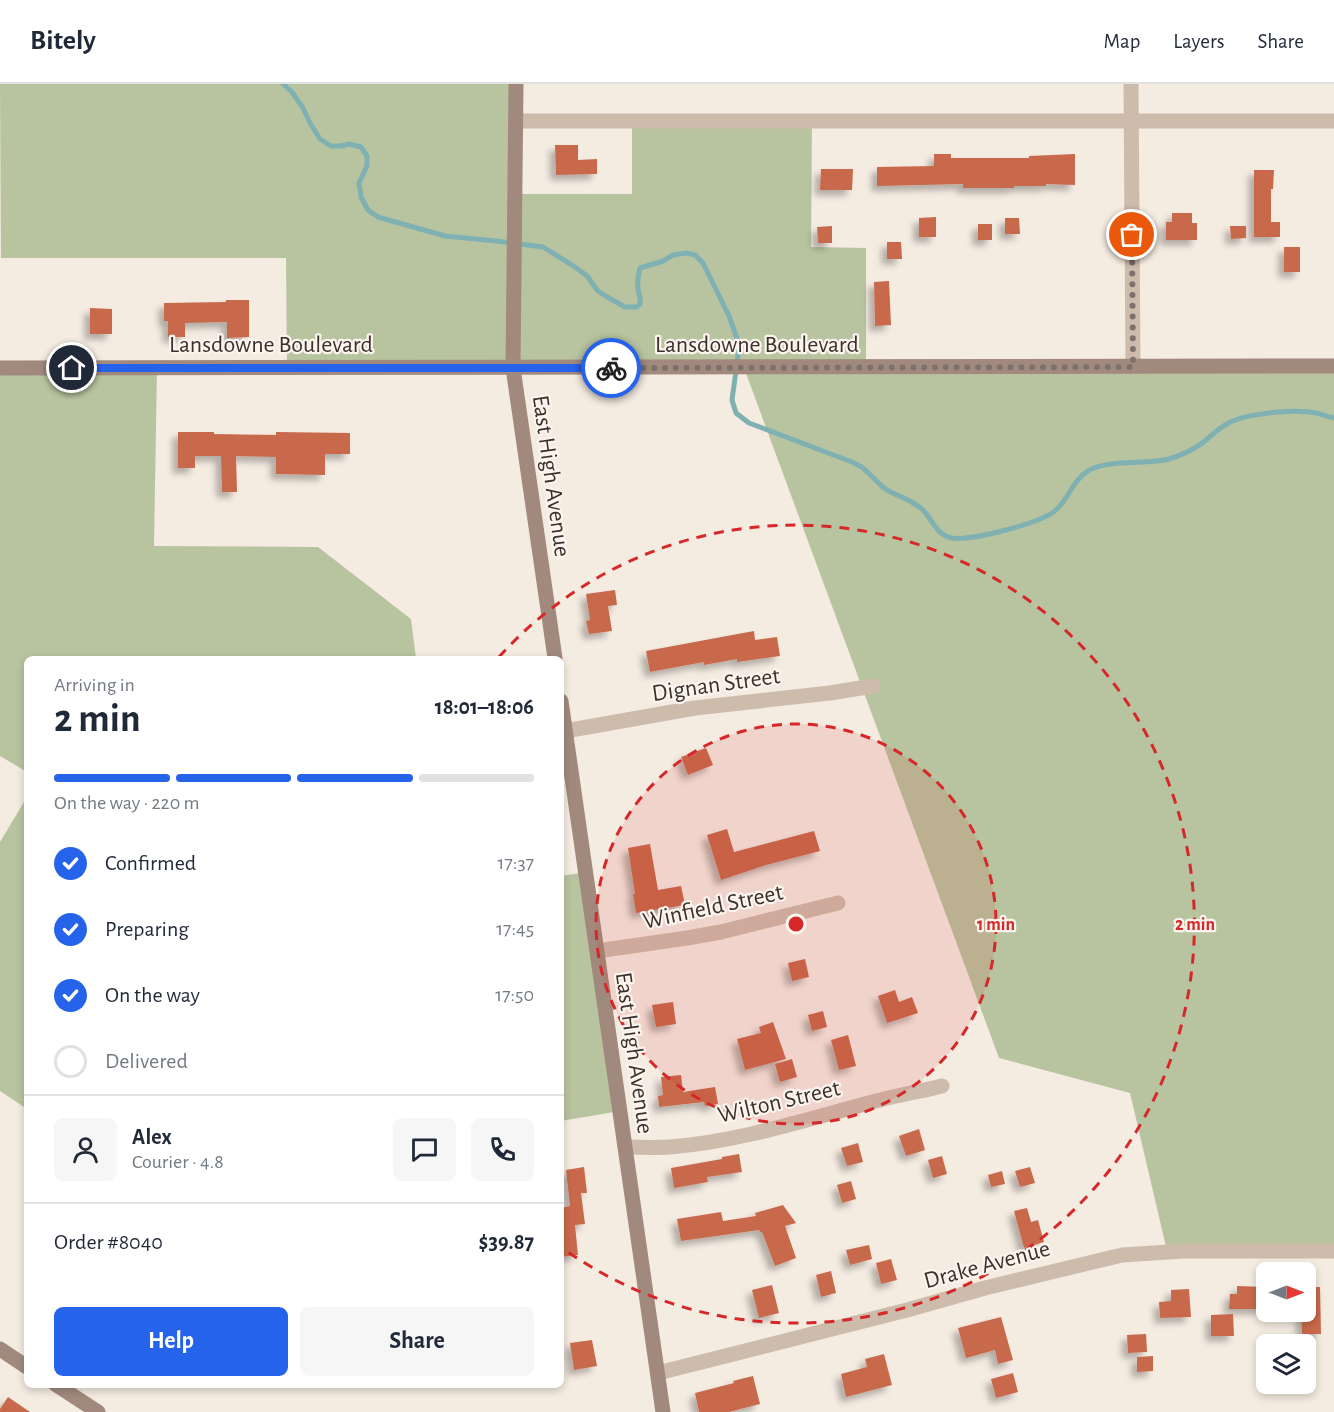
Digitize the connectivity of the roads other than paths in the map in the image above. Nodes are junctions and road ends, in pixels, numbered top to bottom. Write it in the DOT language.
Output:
graph roads {
  1 [pos="516,84"];
  2 [pos="1131,84"];
  3 [pos="516,121"];
  4 [pos="1132,121"];
  5 [pos="1334,121"];
  6 [pos="1334,366"];
  7 [pos="1133,367"];
  8 [pos="0,368"];
  9 [pos="513,368"];
  10 [pos="555,656"];
  11 [pos="873,686"];
  12 [pos="564,724"];
  13 [pos="565,731"];
  14 [pos="837,903"];
  15 [pos="597,951"];
  16 [pos="942,1086"];
  17 [pos="625,1148"];
  18 [pos="1334,1251"];
  19 [pos="0,1349"];
  20 [pos="24,1364"];
  21 [pos="658,1373"];
  22 [pos="61,1388"];
  23 [pos="98,1412"];
  24 [pos="663,1412"];
  1 -- 3 [label="street, East High Avenue"];
  2 -- 4 [label="street"];
  3 -- 4 [label="street"];
  3 -- 9 [label="street, East High Avenue"];
  4 -- 5 [label="street"];
  4 -- 7 [label="street"];
  6 -- 7 [label="street, Lansdowne Boulevard"];
  7 -- 9 [label="street, Lansdowne Boulevard"];
  8 -- 9 [label="street, Lansdowne Boulevard"];
  9 -- 10 [label="street, East High Avenue"];
  11 -- 13 [label="street, Dignan Street"];
  12 -- 13 [label="street, East High Avenue"];
  13 -- 15 [label="street, East High Avenue"];
  14 -- 15 [label="street, Winfield Street"];
  15 -- 17 [label="street, East High Avenue"];
  16 -- 17 [label="street, Wilton Street"];
  17 -- 21 [label="street, East High Avenue"];
  18 -- 21 [label="street, Drake Avenue"];
  19 -- 20 [label="street"];
  21 -- 24 [label="street, East High Avenue"];
  22 -- 23 [label="street"];
}
